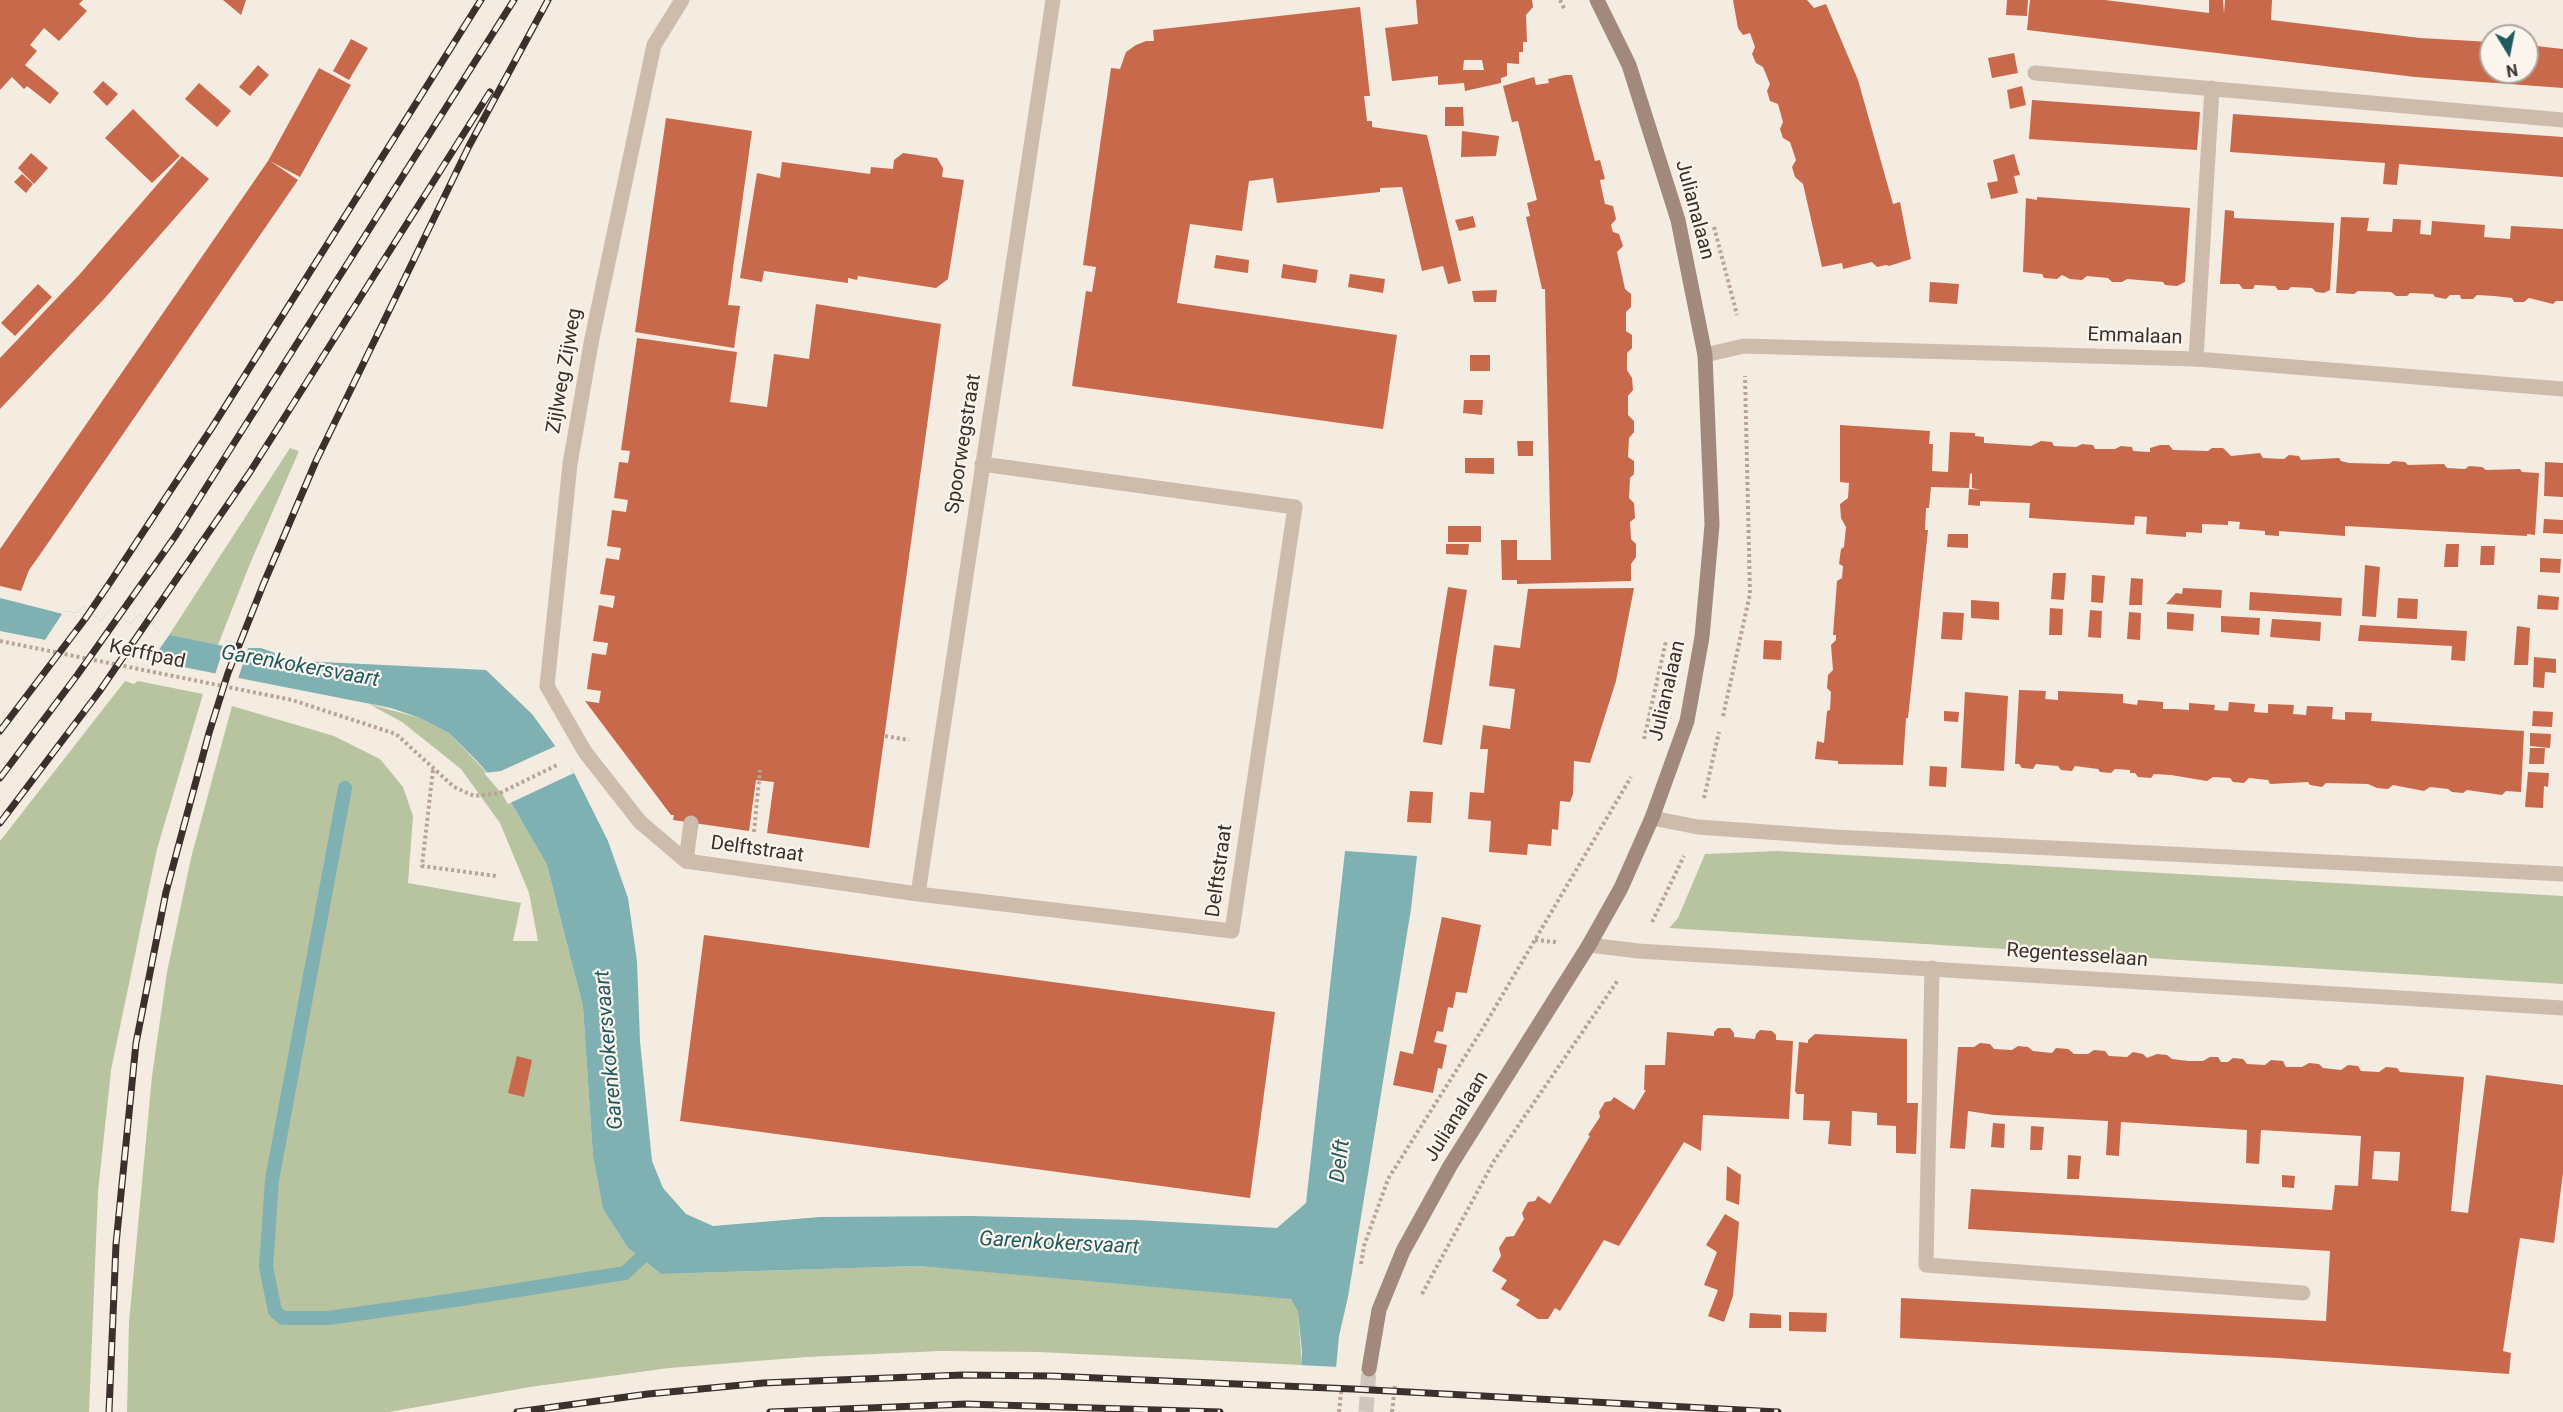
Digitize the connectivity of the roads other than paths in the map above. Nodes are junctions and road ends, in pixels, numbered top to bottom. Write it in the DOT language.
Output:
graph roads {
  1 [pos="682,0"];
  2 [pos="1053,0"];
  3 [pos="1597,0"];
  4 [pos="2035,73"];
  5 [pos="2212,88"];
  6 [pos="2563,120"];
  7 [pos="1705,355"];
  8 [pos="2196,359"];
  9 [pos="2563,390"];
  10 [pos="982,464"];
  11 [pos="585,752"];
  12 [pos="1652,818"];
  13 [pos="691,823"];
  14 [pos="686,861"];
  15 [pos="2563,874"];
  16 [pos="918,894"];
  17 [pos="1589,945"];
  18 [pos="1932,968"];
  19 [pos="2563,1008"];
  20 [pos="2303,1293"];
  21 [pos="1369,1369"];
  1 -- 11 [label="street, Zijlweg Zijweg"];
  2 -- 10 [label="street, Spoorwegstraat"];
  3 -- 7 [label="main road, Julianalaan"];
  4 -- 5 [label="street"];
  5 -- 6 [label="street"];
  5 -- 8 [label="street"];
  7 -- 8 [label="street, Emmalaan"];
  7 -- 12 [label="main road, Julianalaan"];
  8 -- 9 [label="street, Emmalaan"];
  10 -- 16 [label="street, Spoorwegstraat"];
  10 -- 16 [label="street, Delftstraat"];
  11 -- 14 [label="street, Delftstraat"];
  12 -- 15 [label="street"];
  12 -- 17 [label="main road, Julianalaan"];
  13 -- 14 [label="street"];
  14 -- 16 [label="street, Delftstraat"];
  17 -- 18 [label="street, Regentesselaan"];
  17 -- 21 [label="main road, Julianalaan"];
  18 -- 19 [label="street, Regentesselaan"];
  18 -- 20 [label="street"];
}
